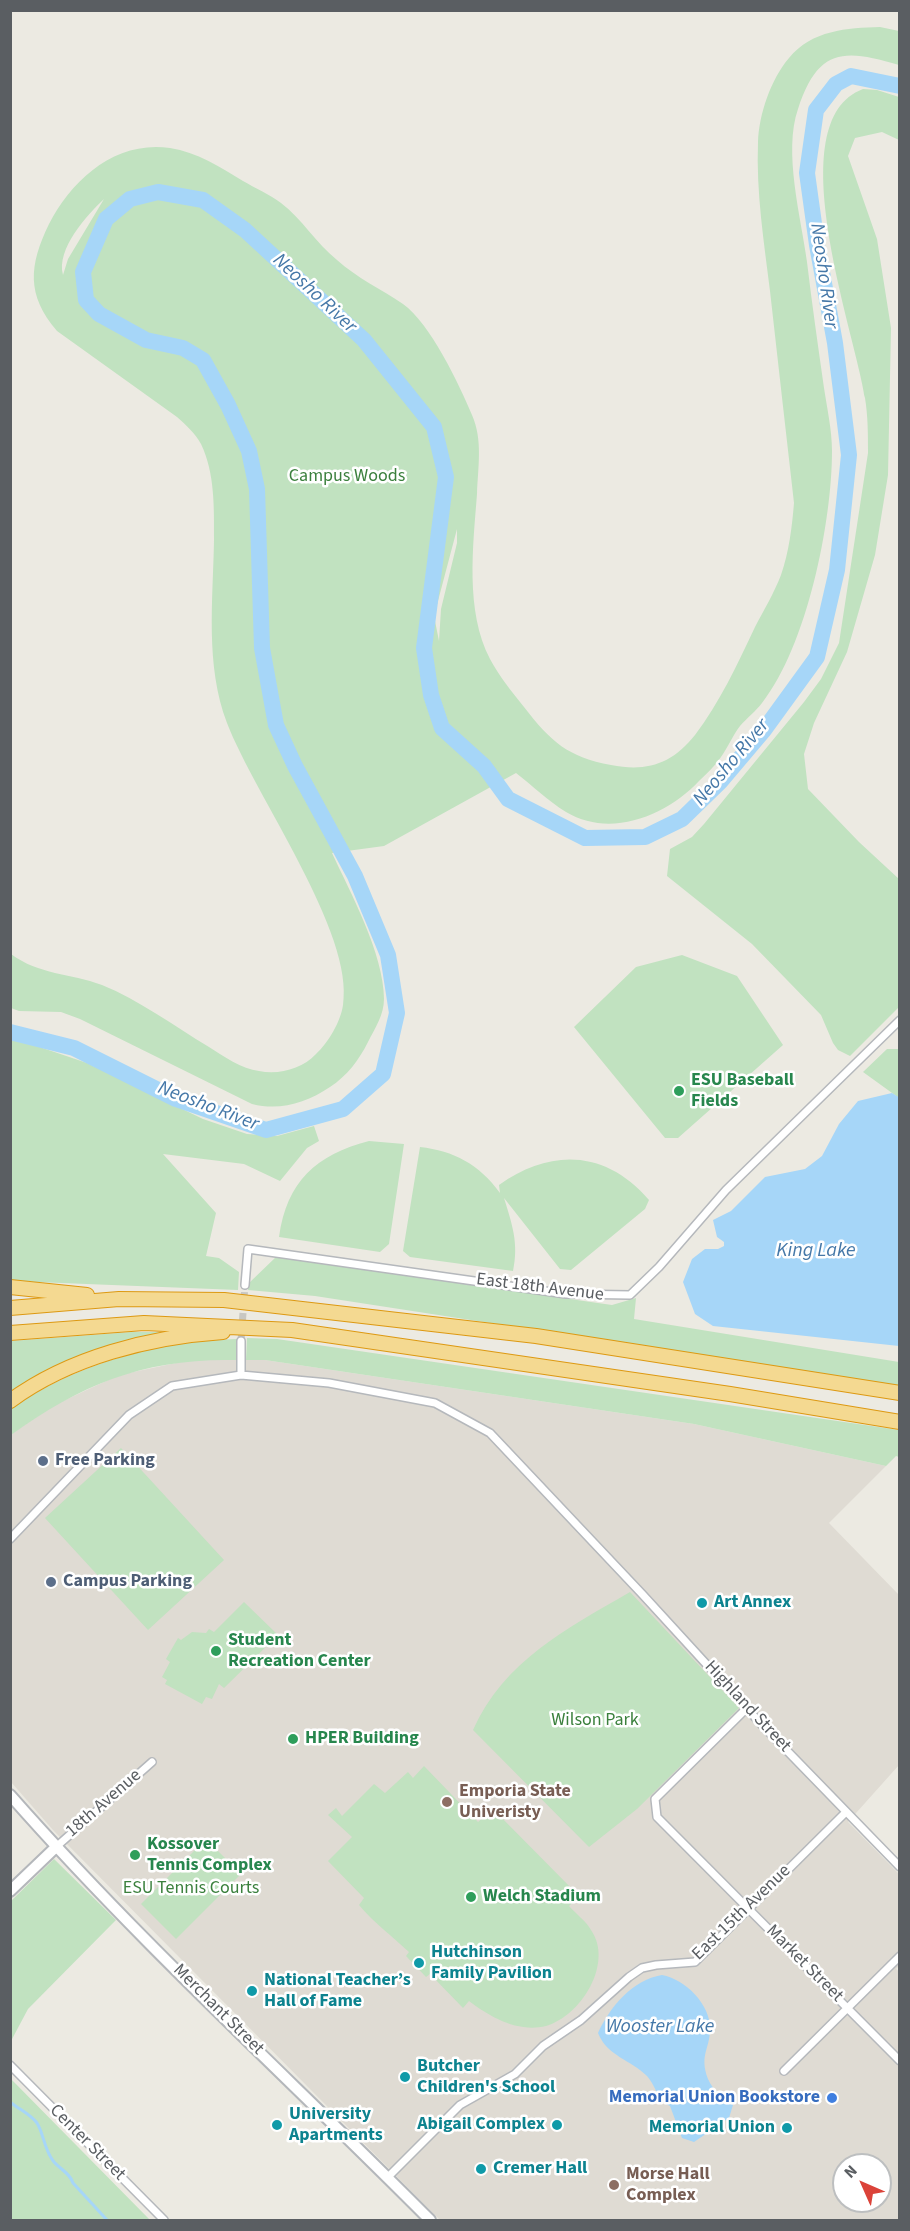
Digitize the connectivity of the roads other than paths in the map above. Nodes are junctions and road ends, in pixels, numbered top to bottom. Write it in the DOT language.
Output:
graph roads {
  1 [pos="900,1020"];
  2 [pos="245,1285"];
  3 [pos="10,1287"];
  4 [pos="119,1299"];
  5 [pos="10,1308"];
  6 [pos="272,1329"];
  7 [pos="10,1333"];
  8 [pos="242,1341"];
  9 [pos="241,1375"];
  10 [pos="900,1393"];
  11 [pos="10,1401"];
  12 [pos="900,1422"];
  13 [pos="10,1539"];
  14 [pos="747,1708"];
  15 [pos="152,1762"];
  16 [pos="10,1795"];
  17 [pos="846,1812"];
  18 [pos="56,1847"];
  19 [pos="900,1867"];
  20 [pos="10,1891"];
  21 [pos="748,1910"];
  22 [pos="900,1956"];
  23 [pos="847,2007"];
  24 [pos="900,2061"];
  25 [pos="10,2066"];
  26 [pos="784,2071"];
  27 [pos="387,2178"];
  28 [pos="164,2220"];
  29 [pos="430,2220"];
  1 -- 2 [label="street, East 18th Avenue"];
  3 -- 4 [label="highway"];
  4 -- 5 [label="highway"];
  4 -- 10 [label="highway"];
  6 -- 7 [label="highway"];
  6 -- 11 [label="highway"];
  6 -- 12 [label="highway"];
  8 -- 9 [label="street"];
  9 -- 13 [label="street, Highland Street"];
  9 -- 14 [label="street, Highland Street"];
  14 -- 17 [label="street, Highland Street"];
  14 -- 21 [label="street, Market Street"];
  15 -- 18 [label="street, 18th Avenue"];
  16 -- 18 [label="main road, Merchant Street"];
  17 -- 19 [label="street, Highland Street"];
  17 -- 21 [label="street, East 15th Avenue"];
  18 -- 20 [label="main road"];
  18 -- 27 [label="main road, Merchant Street"];
  21 -- 23 [label="street, Market Street"];
  21 -- 27 [label="street, East 15th Avenue"];
  22 -- 23 [label="street"];
  23 -- 24 [label="street, Market Street"];
  23 -- 26 [label="street"];
  25 -- 28 [label="street, Center Street"];
  27 -- 29 [label="main road, Merchant Street"];
}
